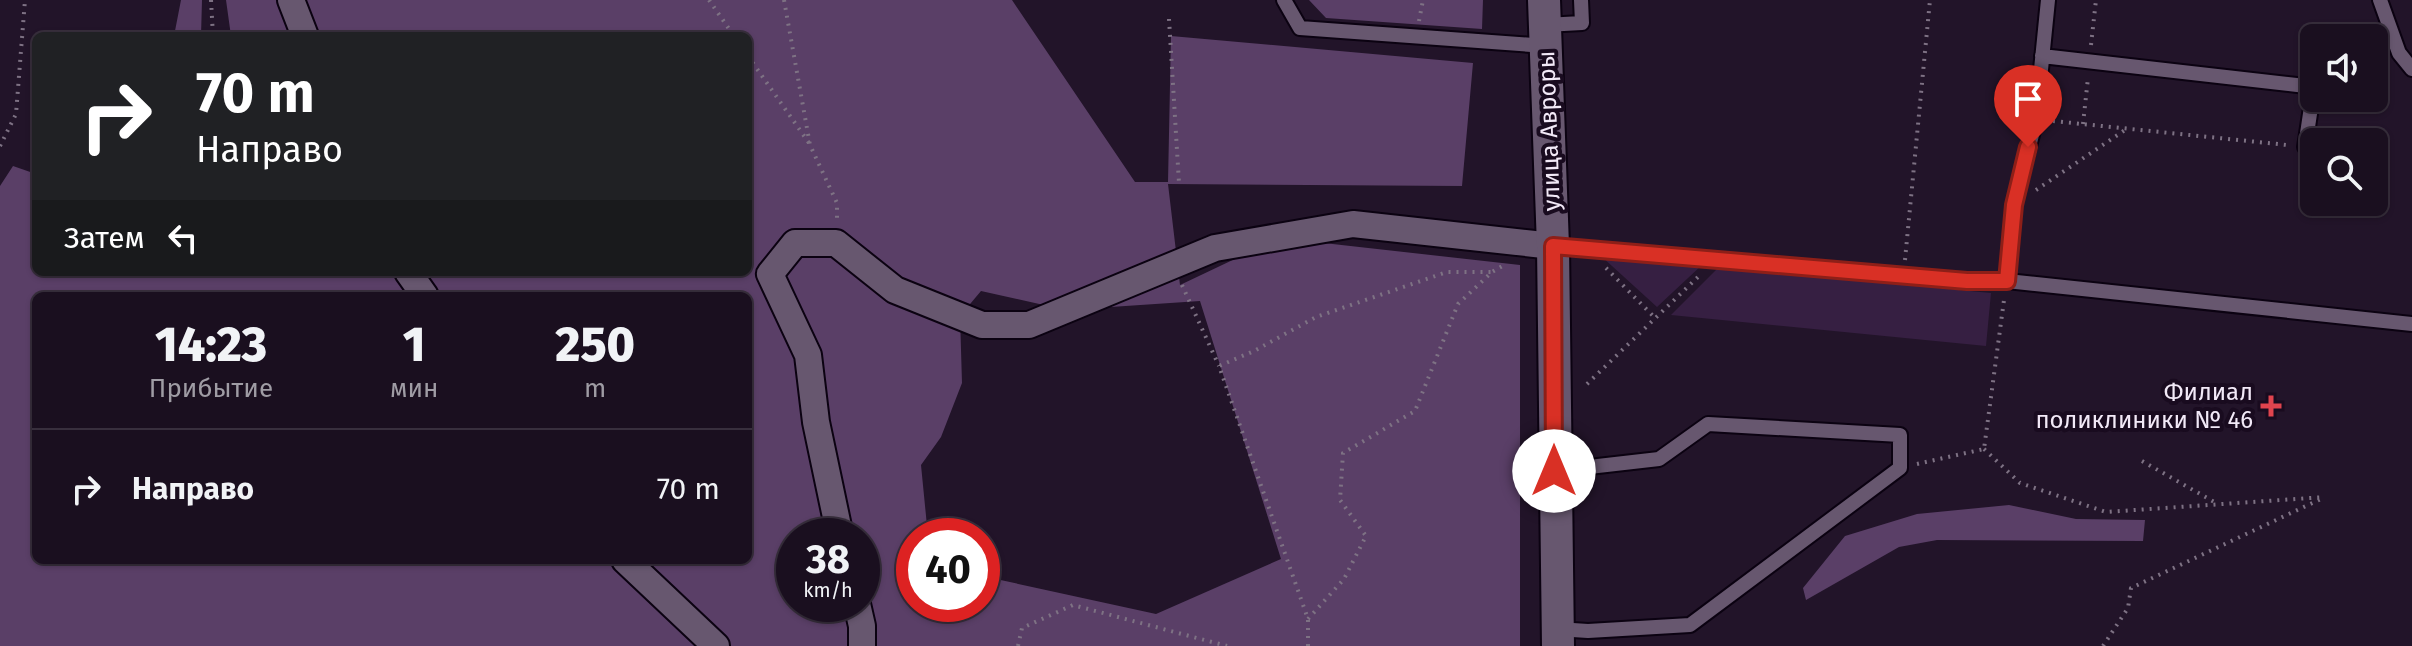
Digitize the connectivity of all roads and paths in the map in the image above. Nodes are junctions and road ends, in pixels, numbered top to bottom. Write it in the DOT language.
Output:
graph roads {
  1 [pos="25,0"];
  2 [pos="211,0"];
  3 [pos="291,0"];
  4 [pos="709,0"];
  5 [pos="784,0"];
  6 [pos="1284,0"];
  7 [pos="1581,0"];
  8 [pos="1930,0"];
  9 [pos="2048,0"];
  10 [pos="2380,0"];
  11 [pos="1169,19"];
  12 [pos="1545,24"];
  13 [pos="213,32"];
  14 [pos="303,32"];
  15 [pos="731,32"];
  16 [pos="2042,56"];
  17 [pos="752,62"];
  18 [pos="2412,69"];
  19 [pos="2036,119"];
  20 [pos="2308,128"];
  21 [pos="2127,129"];
  22 [pos="810,145"];
  23 [pos="0,146"];
  24 [pos="2300,146"];
  25 [pos="1179,183"];
  26 [pos="2014,205"];
  27 [pos="836,243"];
  28 [pos="1553,246"];
  29 [pos="1587,249"];
  30 [pos="1715,260"];
  31 [pos="1171,266"];
  32 [pos="1904,275"];
  33 [pos="2007,281"];
  34 [pos="1655,318"];
  35 [pos="2412,324"];
  36 [pos="1219,366"];
  37 [pos="1587,384"];
  38 [pos="1984,449"];
  39 [pos="2142,461"];
  40 [pos="1900,468"];
  41 [pos="1554,471"];
  42 [pos="2218,504"];
  43 [pos="836,518"];
  44 [pos="629,564"];
  45 [pos="1308,619"];
  46 [pos="861,622"];
  47 [pos="1557,638"];
  48 [pos="716,646"];
  49 [pos="862,646"];
  50 [pos="1018,646"];
  51 [pos="1227,646"];
  52 [pos="1308,646"];
  53 [pos="2103,646"];
  1 -- 23 [label="path"];
  2 -- 13 [label="path"];
  3 -- 14 [label="street"];
  4 -- 15 [label="path"];
  5 -- 22 [label="path"];
  6 -- 12 [label="lane"];
  7 -- 12 [label="lane"];
  8 -- 32 [label="path"];
  9 -- 16 [label="lane"];
  10 -- 18 [label="lane"];
  11 -- 25 [label="path"];
  12 -- 28 [label="street, улица Авроры"];
  16 -- 19 [label="lane"];
  16 -- 20 [label="lane"];
  17 -- 22 [label="path"];
  19 -- 21 [label="path"];
  19 -- 26 [label="lane"];
  21 -- 24 [label="path"];
  21 -- 26 [label="path"];
  22 -- 27 [label="path"];
  26 -- 33 [label="lane"];
  27 -- 31 [label="street"];
  27 -- 43 [label="street"];
  28 -- 29 [label="lane"];
  28 -- 31 [label="street"];
  28 -- 41 [label="street, улица Авроры"];
  29 -- 30 [label="lane"];
  29 -- 34 [label="path"];
  30 -- 32 [label="lane"];
  30 -- 34 [label="path"];
  31 -- 36 [label="path"];
  32 -- 33 [label="lane"];
  33 -- 35 [label="lane"];
  33 -- 38 [label="path"];
  34 -- 37 [label="path"];
  36 -- 45 [label="path"];
  36 -- 45 [label="path"];
  38 -- 40 [label="path"];
  38 -- 42 [label="path"];
  39 -- 42 [label="path"];
  40 -- 41 [label="lane"];
  40 -- 47 [label="lane"];
  41 -- 47 [label="street, улица Авроры"];
  42 -- 53 [label="path"];
  44 -- 48 [label="street"];
  45 -- 52 [label="path"];
  46 -- 49 [label="street"];
  50 -- 51 [label="path"];
}
